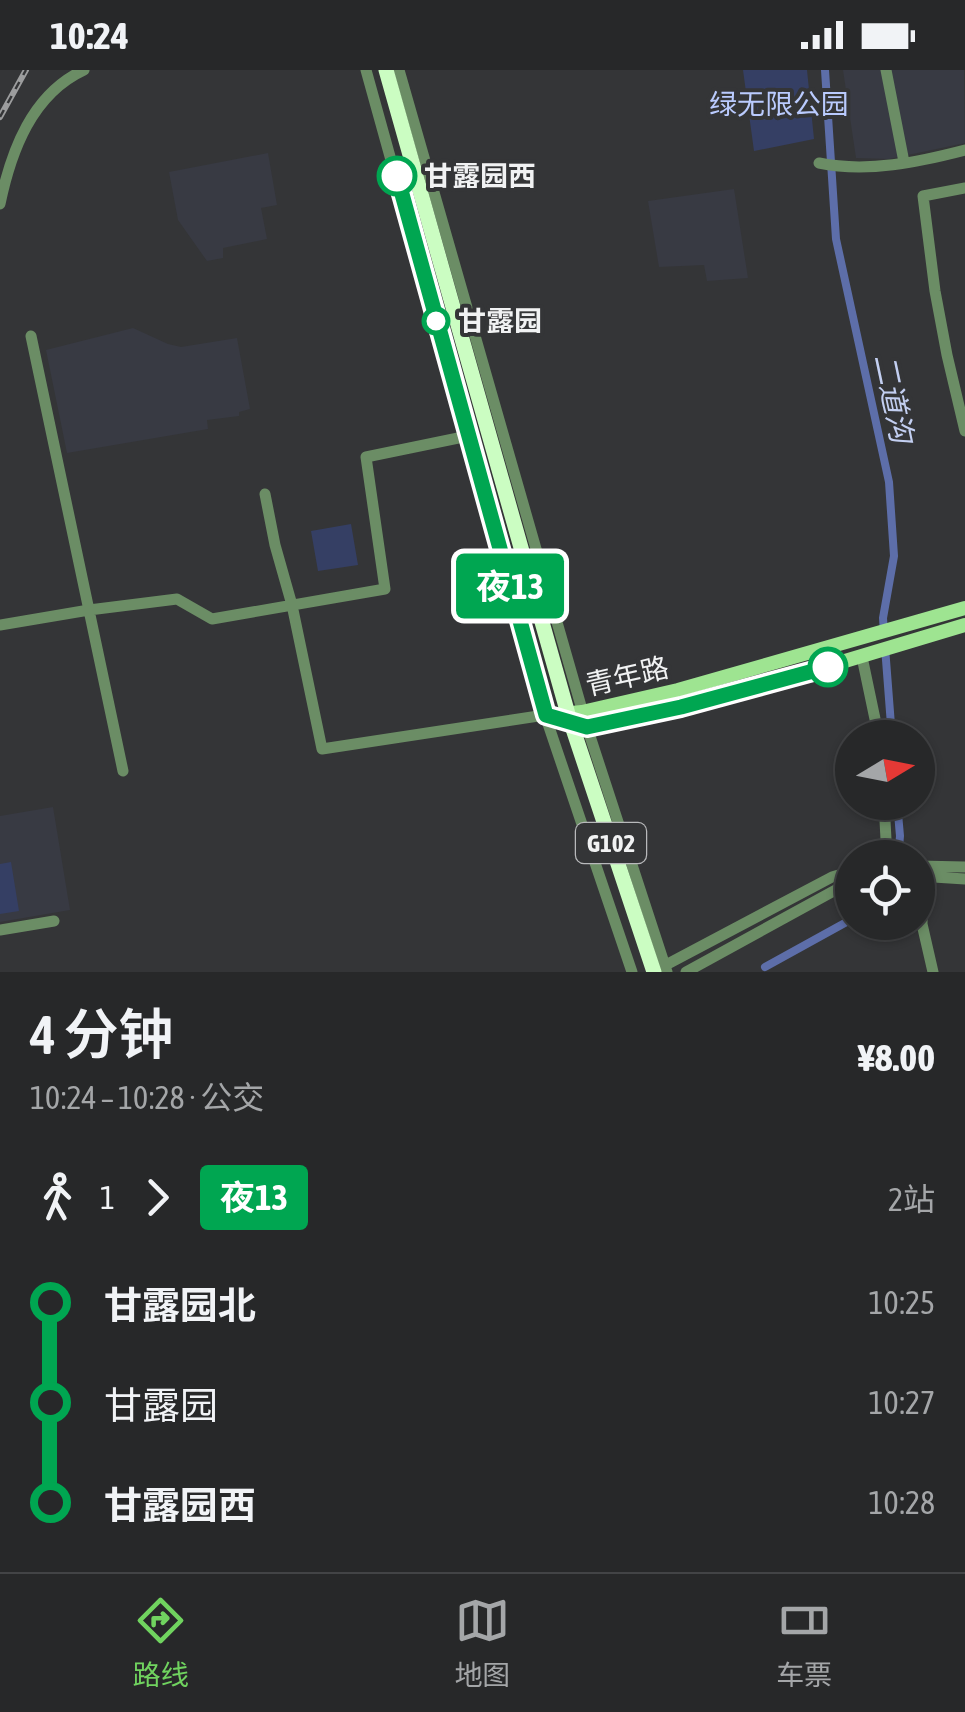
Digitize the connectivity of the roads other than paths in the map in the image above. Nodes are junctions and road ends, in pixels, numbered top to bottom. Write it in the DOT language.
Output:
graph roads {
  1 [pos="84,70"];
  2 [pos="366,70"];
  3 [pos="377,70"];
  4 [pos="386,70"];
  5 [pos="399,70"];
  6 [pos="886,70"];
  7 [pos="393,108"];
  8 [pos="965,150"];
  9 [pos="904,162"];
  10 [pos="820,163"];
  11 [pos="965,188"];
  12 [pos="0,204"];
  13 [pos="31,336"];
  14 [pos="965,431"];
  15 [pos="468,436"];
  16 [pos="265,494"];
  17 [pos="292,605"];
  18 [pos="965,608"];
  19 [pos="89,610"];
  20 [pos="0,625"];
  21 [pos="965,625"];
  22 [pos="864,657"];
  23 [pos="567,718"];
  24 [pos="876,720"];
  25 [pos="123,771"];
  26 [pos="965,867"];
  27 [pos="935,870"];
  28 [pos="935,874"];
  29 [pos="835,876"];
  30 [pos="965,879"];
  31 [pos="835,890"];
  32 [pos="54,921"];
  33 [pos="0,930"];
  34 [pos="926,940"];
  35 [pos="656,971"];
  36 [pos="632,972"];
  37 [pos="686,972"];
  38 [pos="933,972"];
  1 -- 12 [label="street"];
  2 -- 7 [label="street"];
  3 -- 7 [label="highway, G102"];
  4 -- 7 [label="highway, G102"];
  5 -- 7 [label="street"];
  6 -- 9 [label="street"];
  7 -- 15 [label="street"];
  7 -- 23 [label="highway, G102"];
  8 -- 9 [label="street"];
  9 -- 10 [label="street"];
  11 -- 14 [label="street"];
  13 -- 19 [label="street"];
  15 -- 17 [label="street"];
  15 -- 23 [label="street"];
  16 -- 17 [label="street"];
  17 -- 19 [label="street"];
  17 -- 23 [label="street"];
  18 -- 23 [label="main road, 青年路"];
  19 -- 20 [label="street"];
  19 -- 25 [label="street"];
  21 -- 22 [label="main road, 青年路"];
  22 -- 23 [label="main road, 青年路"];
  22 -- 24 [label="street"];
  23 -- 35 [label="highway, G102"];
  23 -- 36 [label="street"];
  26 -- 27 [label="street"];
  28 -- 30 [label="street"];
  29 -- 35 [label="street"];
  31 -- 37 [label="street"];
  32 -- 33 [label="street"];
  34 -- 38 [label="street"];
}
